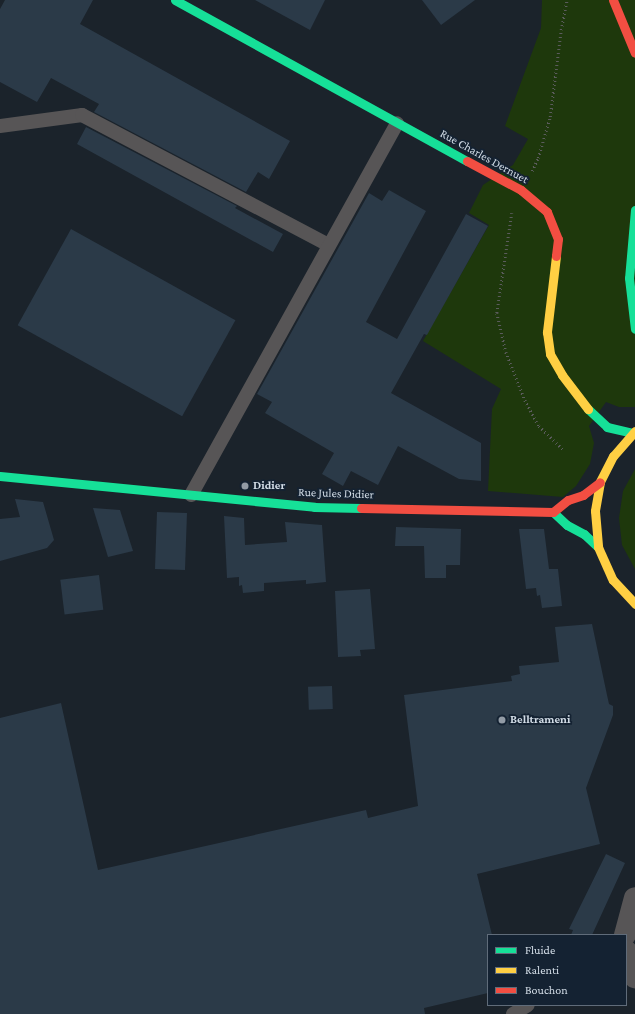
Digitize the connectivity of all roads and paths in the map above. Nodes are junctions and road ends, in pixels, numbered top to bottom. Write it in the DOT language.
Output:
graph roads {
  1 [pos="175,0"];
  2 [pos="613,0"];
  3 [pos="635,53"];
  4 [pos="397,123"];
  5 [pos="0,126"];
  6 [pos="635,210"];
  7 [pos="329,245"];
  8 [pos="635,329"];
  9 [pos="633,432"];
  10 [pos="0,476"];
  11 [pos="600,482"];
  12 [pos="191,495"];
  13 [pos="553,512"];
  14 [pos="598,547"];
  15 [pos="635,604"];
  16 [pos="635,898"];
  17 [pos="627,942"];
  18 [pos="627,951"];
  19 [pos="635,977"];
  20 [pos="526,1006"];
  21 [pos="513,1014"];
  1 -- 4 [label="street, Rue Charles Dernuet"];
  2 -- 3 [label="street"];
  4 -- 7 [label="lane"];
  4 -- 9 [label="street, Rue Charles Dernuet"];
  5 -- 7 [label="lane"];
  6 -- 8 [label="street"];
  7 -- 12 [label="lane"];
  9 -- 11 [label="street"];
  10 -- 12 [label="street, Rue Jules Didier"];
  11 -- 13 [label="street"];
  11 -- 14 [label="street"];
  12 -- 13 [label="street, Rue Jules Didier"];
  13 -- 14 [label="street"];
  14 -- 15 [label="street"];
  16 -- 17 [label="street"];
  18 -- 19 [label="street"];
  20 -- 21 [label="lane"];
}
